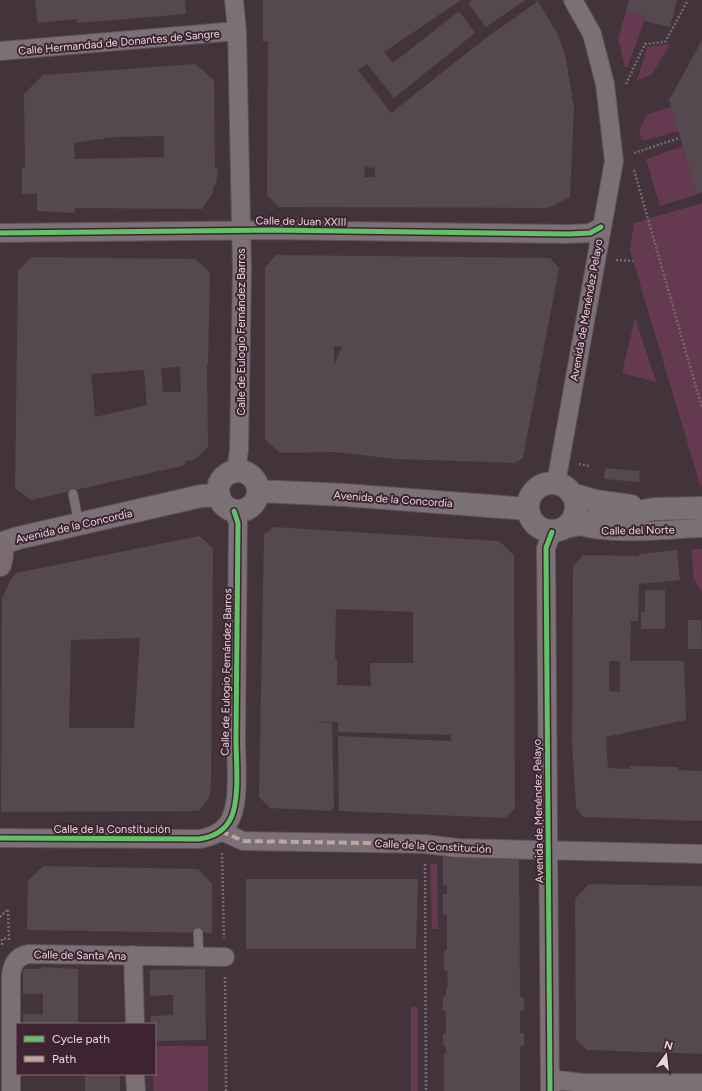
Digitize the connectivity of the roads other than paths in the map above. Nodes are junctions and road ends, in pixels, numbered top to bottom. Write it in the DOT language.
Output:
graph roads {
  1 [pos="234,0"];
  2 [pos="573,0"];
  3 [pos="237,31"];
  4 [pos="0,51"];
  5 [pos="601,227"];
  6 [pos="241,231"];
  7 [pos="0,233"];
  8 [pos="236,472"];
  9 [pos="564,488"];
  10 [pos="258,491"];
  11 [pos="73,494"];
  12 [pos="218,495"];
  13 [pos="702,508"];
  14 [pos="528,509"];
  15 [pos="654,509"];
  16 [pos="234,511"];
  17 [pos="79,525"];
  18 [pos="564,528"];
  19 [pos="702,528"];
  20 [pos="0,545"];
  21 [pos="0,565"];
  22 [pos="221,831"];
  23 [pos="0,838"];
  24 [pos="549,850"];
  25 [pos="702,854"];
  26 [pos="198,933"];
  27 [pos="133,955"];
  28 [pos="199,956"];
  29 [pos="225,957"];
  30 [pos="134,1023"];
  31 [pos="136,1075"];
  32 [pos="702,1083"];
  33 [pos="550,1085"];
  34 [pos="10,1091"];
  35 [pos="136,1091"];
  1 -- 3 [label="street, Calle de Eulogio Fernández Barros"];
  2 -- 5 [label="street, Avenida de Menéndez Pelayo"];
  3 -- 4 [label="street, Calle Hermandad de Donantes de Sangre"];
  3 -- 6 [label="street, Calle de Eulogio Fernández Barros"];
  5 -- 6 [label="street, Calle de Juan XXIII"];
  5 -- 9 [label="street, Avenida de Menéndez Pelayo"];
  6 -- 7 [label="street, Calle de Juan XXIII"];
  6 -- 8 [label="street, Calle de Eulogio Fernández Barros"];
  8 -- 10 [label="street"];
  8 -- 12 [label="street"];
  9 -- 14 [label="street"];
  9 -- 15 [label="street"];
  9 -- 18 [label="street"];
  10 -- 14 [label="street, Avenida de la Concordia"];
  10 -- 16 [label="street"];
  11 -- 17 [label="lane"];
  12 -- 16 [label="street"];
  12 -- 17 [label="street, Avenida de la Concordia"];
  13 -- 15 [label="street"];
  14 -- 18 [label="street"];
  15 -- 18 [label="street"];
  16 -- 22 [label="street, Calle de Eulogio Fernández Barros"];
  17 -- 20 [label="street, Avenida de la Concordia"];
  18 -- 19 [label="street, Calle del Norte"];
  18 -- 24 [label="street, Avenida de Menéndez Pelayo"];
  20 -- 21 [label="main road"];
  22 -- 23 [label="street, Calle de la Constitución"];
  22 -- 24 [label="street, Calle de la Constitución"];
  24 -- 25 [label="street, Calle de la Constitución"];
  24 -- 33 [label="street, Avenida de Menéndez Pelayo"];
  26 -- 28 [label="lane"];
  27 -- 28 [label="street, Calle de Santa Ana"];
  27 -- 30 [label="street, Calle de Santa Ana"];
  27 -- 34 [label="street, Calle de Santa Ana"];
  28 -- 29 [label="street, Calle de Santa Ana"];
  31 -- 35 [label="street"];
  32 -- 33 [label="street"];
}
